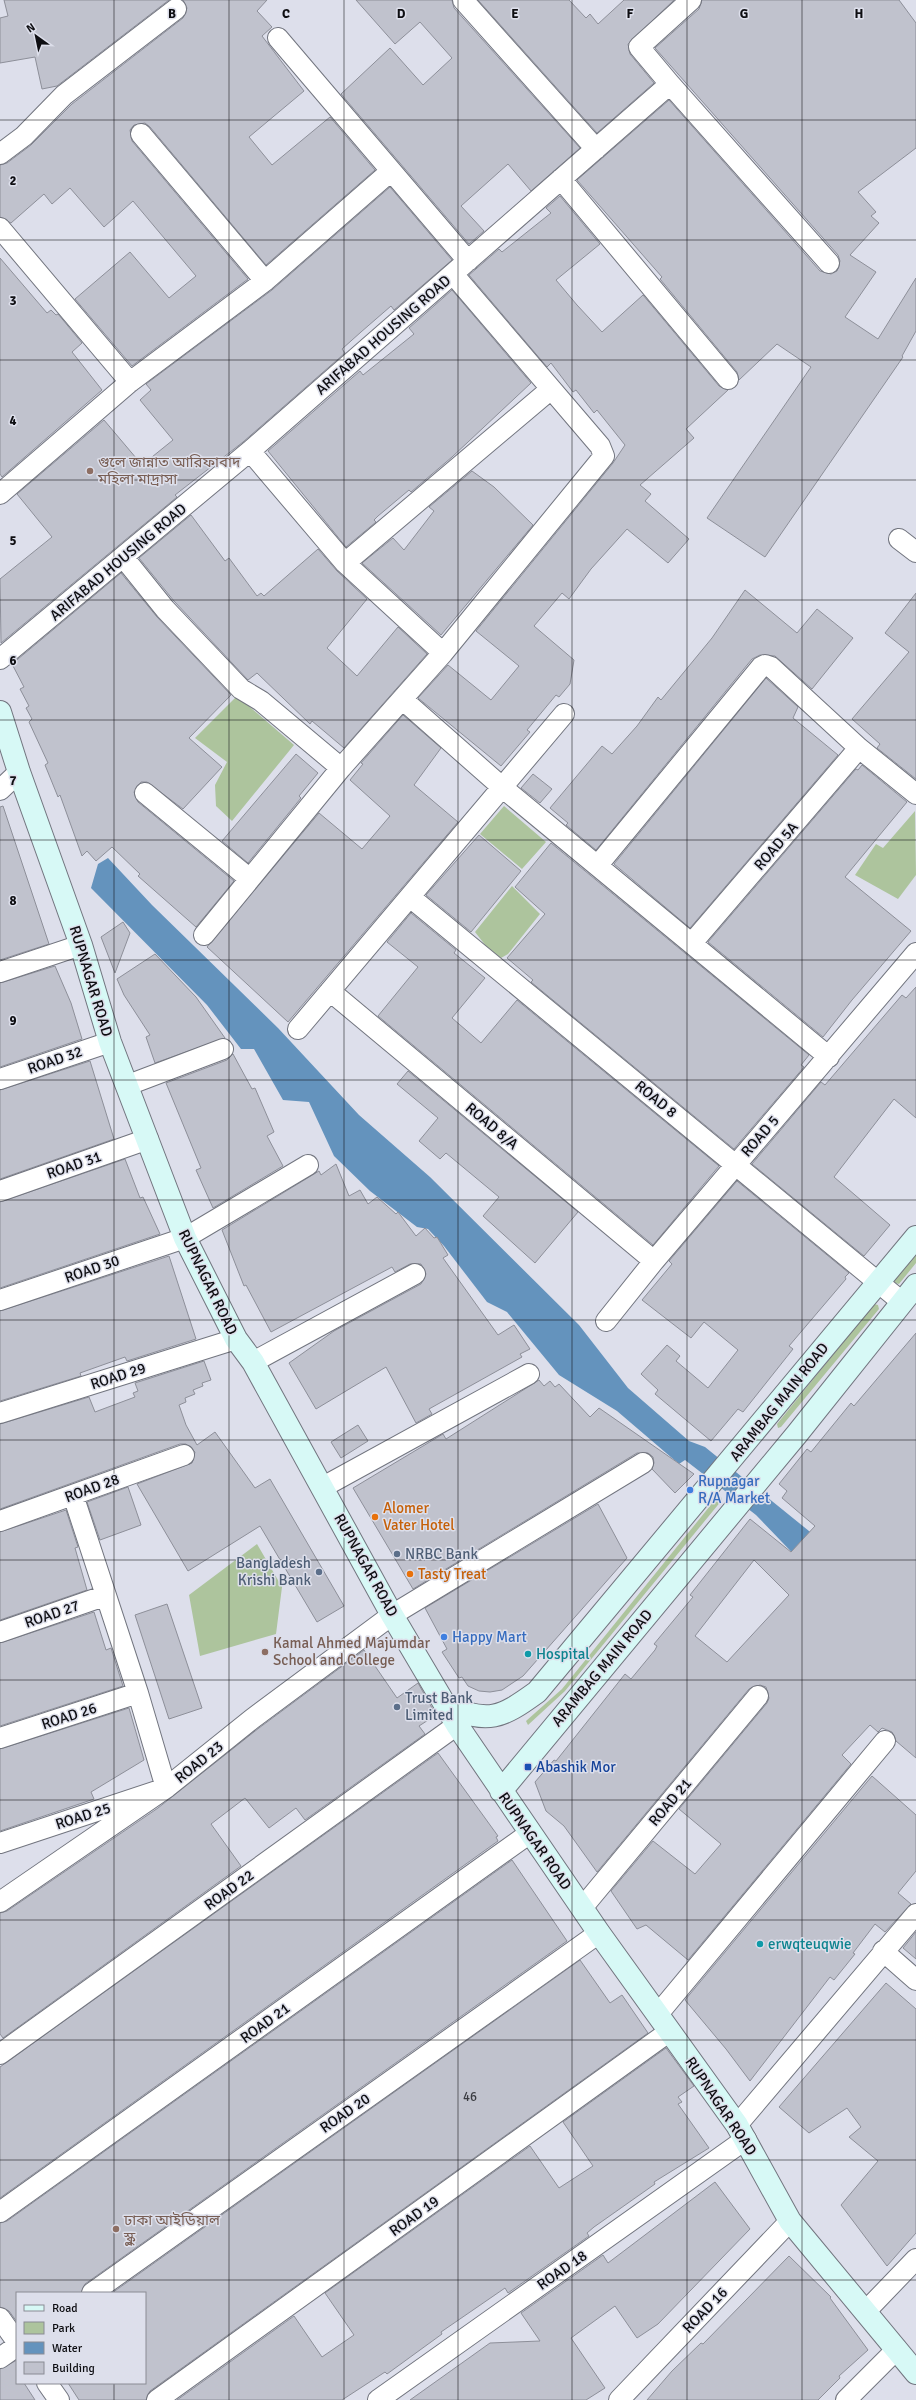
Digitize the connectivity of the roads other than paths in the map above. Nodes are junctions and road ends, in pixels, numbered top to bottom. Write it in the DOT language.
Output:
graph roads {
  1 [pos="463,0"];
  2 [pos="691,0"];
  3 [pos="176,9"];
  4 [pos="278,38"];
  5 [pos="670,84"];
  6 [pos="141,134"];
  7 [pos="596,149"];
  8 [pos="0,154"];
  9 [pos="391,171"];
  10 [pos="561,179"];
  11 [pos="0,228"];
  12 [pos="468,261"];
  13 [pos="829,264"];
  14 [pos="452,274"];
  15 [pos="265,281"];
  16 [pos="728,379"];
  17 [pos="130,382"];
  18 [pos="551,389"];
  19 [pos="250,451"];
  20 [pos="0,494"];
  21 [pos="899,539"];
  22 [pos="916,552"];
  23 [pos="124,558"];
  24 [pos="345,563"];
  25 [pos="443,653"];
  26 [pos="0,659"];
  27 [pos="402,699"];
  28 [pos="0,712"];
  29 [pos="564,714"];
  30 [pos="859,748"];
  31 [pos="341,768"];
  32 [pos="19,772"];
  33 [pos="503,788"];
  34 [pos="0,790"];
  35 [pos="145,793"];
  36 [pos="916,794"];
  37 [pos="598,865"];
  38 [pos="250,879"];
  39 [pos="410,897"];
  40 [pos="204,935"];
  41 [pos="692,943"];
  42 [pos="81,945"];
  43 [pos="916,953"];
  44 [pos="0,972"];
  45 [pos="330,991"];
  46 [pos="298,1029"];
  47 [pos="110,1042"];
  48 [pos="223,1049"];
  49 [pos="829,1057"];
  50 [pos="0,1079"];
  51 [pos="128,1085"];
  52 [pos="148,1140"];
  53 [pos="308,1165"];
  54 [pos="736,1165"];
  55 [pos="0,1190"];
  56 [pos="916,1237"];
  57 [pos="185,1238"];
  58 [pos="654,1262"];
  59 [pos="415,1274"];
  60 [pos="878,1281"];
  61 [pos="909,1294"];
  62 [pos="0,1300"];
  63 [pos="606,1321"];
  64 [pos="236,1339"];
  65 [pos="253,1362"];
  66 [pos="529,1374"];
  67 [pos="0,1414"];
  68 [pos="737,1454"];
  69 [pos="184,1455"];
  70 [pos="643,1463"];
  71 [pos="762,1476"];
  72 [pos="323,1487"];
  73 [pos="72,1495"];
  74 [pos="0,1520"];
  75 [pos="104,1596"];
  76 [pos="392,1615"];
  77 [pos="0,1632"];
  78 [pos="138,1693"];
  79 [pos="758,1696"];
  80 [pos="446,1706"];
  81 [pos="457,1726"];
  82 [pos="0,1738"];
  83 [pos="885,1741"];
  84 [pos="166,1788"];
  85 [pos="501,1791"];
  86 [pos="530,1833"];
  87 [pos="0,1843"];
  88 [pos="0,1902"];
  89 [pos="582,1908"];
  90 [pos="916,1914"];
  91 [pos="599,1933"];
  92 [pos="883,1951"];
  93 [pos="916,1980"];
  94 [pos="664,2023"];
  95 [pos="0,2054"];
  96 [pos="741,2132"];
  97 [pos="0,2212"];
  98 [pos="790,2221"];
  99 [pos="916,2260"];
  100 [pos="93,2292"];
  101 [pos="865,2312"];
  102 [pos="0,2318"];
  103 [pos="16,2341"];
  104 [pos="16,2347"];
  105 [pos="897,2350"];
  106 [pos="0,2358"];
  107 [pos="916,2373"];
  108 [pos="48,2384"];
  109 [pos="59,2400"];
  110 [pos="157,2400"];
  111 [pos="378,2400"];
  112 [pos="619,2400"];
  113 [pos="846,2400"];
  1 -- 7 [label="street"];
  2 -- 5 [label="street"];
  3 -- 8 [label="street"];
  4 -- 9 [label="street"];
  5 -- 7 [label="street, ARIFABAD HOUSING ROAD"];
  5 -- 13 [label="street"];
  6 -- 15 [label="street"];
  7 -- 10 [label="street, ARIFABAD HOUSING ROAD"];
  9 -- 12 [label="street"];
  9 -- 15 [label="street"];
  10 -- 12 [label="street, ARIFABAD HOUSING ROAD"];
  10 -- 16 [label="street"];
  11 -- 17 [label="street"];
  12 -- 14 [label="street, ARIFABAD HOUSING ROAD"];
  14 -- 18 [label="street"];
  14 -- 19 [label="street, ARIFABAD HOUSING ROAD"];
  15 -- 17 [label="street"];
  17 -- 20 [label="street"];
  18 -- 24 [label="street"];
  18 -- 25 [label="street"];
  19 -- 23 [label="street, ARIFABAD HOUSING ROAD"];
  19 -- 24 [label="street"];
  21 -- 22 [label="street"];
  23 -- 26 [label="street, ARIFABAD HOUSING ROAD"];
  23 -- 31 [label="street"];
  24 -- 25 [label="street"];
  25 -- 27 [label="street"];
  27 -- 31 [label="street"];
  27 -- 33 [label="street"];
  28 -- 32 [label="street, RUPNAGAR ROAD"];
  29 -- 33 [label="street"];
  30 -- 36 [label="street"];
  30 -- 37 [label="street"];
  30 -- 41 [label="street, ROAD 5A"];
  31 -- 38 [label="street"];
  32 -- 34 [label="street"];
  32 -- 42 [label="street, RUPNAGAR ROAD"];
  33 -- 37 [label="street"];
  33 -- 39 [label="street"];
  35 -- 38 [label="street"];
  37 -- 41 [label="street"];
  38 -- 40 [label="street"];
  39 -- 45 [label="street"];
  39 -- 54 [label="street, ROAD 8"];
  41 -- 49 [label="street"];
  42 -- 44 [label="street"];
  42 -- 47 [label="street, RUPNAGAR ROAD"];
  43 -- 49 [label="street, ROAD 5"];
  45 -- 46 [label="street"];
  45 -- 58 [label="street, ROAD 8/A"];
  47 -- 50 [label="street, ROAD 32"];
  47 -- 51 [label="street, RUPNAGAR ROAD"];
  48 -- 51 [label="street"];
  49 -- 54 [label="street, ROAD 5"];
  51 -- 52 [label="street, RUPNAGAR ROAD"];
  52 -- 55 [label="street, ROAD 31"];
  52 -- 57 [label="street, RUPNAGAR ROAD"];
  53 -- 57 [label="street, ROAD 30"];
  54 -- 58 [label="street, ROAD 5"];
  54 -- 60 [label="street, ROAD 8"];
  56 -- 60 [label="street, ARAMBAG MAIN ROAD"];
  57 -- 62 [label="street, ROAD 30"];
  57 -- 64 [label="street, RUPNAGAR ROAD"];
  58 -- 63 [label="street, ROAD 5"];
  59 -- 65 [label="street"];
  60 -- 61 [label="street, ROAD 8"];
  60 -- 68 [label="street, ARAMBAG MAIN ROAD"];
  61 -- 71 [label="street, ARAMBAG MAIN ROAD"];
  64 -- 65 [label="street, RUPNAGAR ROAD"];
  64 -- 67 [label="street, ROAD 29"];
  65 -- 72 [label="street, RUPNAGAR ROAD"];
  66 -- 72 [label="street"];
  68 -- 71 [label="street"];
  68 -- 80 [label="street, ARAMBAG MAIN ROAD"];
  69 -- 73 [label="street, ROAD 28"];
  70 -- 76 [label="street, ROAD 23"];
  71 -- 85 [label="street, ARAMBAG MAIN ROAD"];
  72 -- 76 [label="street, RUPNAGAR ROAD"];
  73 -- 74 [label="street, ROAD 28"];
  73 -- 75 [label="street"];
  75 -- 77 [label="street, ROAD 27"];
  75 -- 78 [label="street"];
  76 -- 80 [label="street, RUPNAGAR ROAD"];
  76 -- 84 [label="street, ROAD 23"];
  78 -- 82 [label="street, ROAD 26"];
  78 -- 84 [label="street"];
  79 -- 89 [label="street, ROAD 21"];
  80 -- 81 [label="street, RUPNAGAR ROAD"];
  81 -- 85 [label="street, RUPNAGAR ROAD"];
  81 -- 95 [label="street, ROAD 22"];
  83 -- 94 [label="street, ROAD 19"];
  84 -- 87 [label="street, ROAD 25"];
  84 -- 88 [label="street, ROAD 23"];
  85 -- 86 [label="street, RUPNAGAR ROAD"];
  86 -- 89 [label="street, RUPNAGAR ROAD"];
  86 -- 97 [label="street, ROAD 21"];
  89 -- 91 [label="street, RUPNAGAR ROAD"];
  90 -- 92 [label="street, ROAD 18"];
  91 -- 94 [label="street, RUPNAGAR ROAD"];
  91 -- 100 [label="street, ROAD 20"];
  92 -- 93 [label="street"];
  92 -- 96 [label="street, ROAD 18"];
  94 -- 96 [label="street, RUPNAGAR ROAD"];
  94 -- 110 [label="street, ROAD 19"];
  96 -- 98 [label="street, RUPNAGAR ROAD"];
  96 -- 111 [label="street, ROAD 18"];
  98 -- 101 [label="street, RUPNAGAR ROAD"];
  98 -- 112 [label="street, ROAD 16"];
  99 -- 101 [label="street"];
  101 -- 105 [label="street, RUPNAGAR ROAD"];
  102 -- 103 [label="street"];
  104 -- 106 [label="street"];
  105 -- 107 [label="street, RUPNAGAR ROAD"];
  105 -- 113 [label="street"];
  108 -- 109 [label="street"];
}
